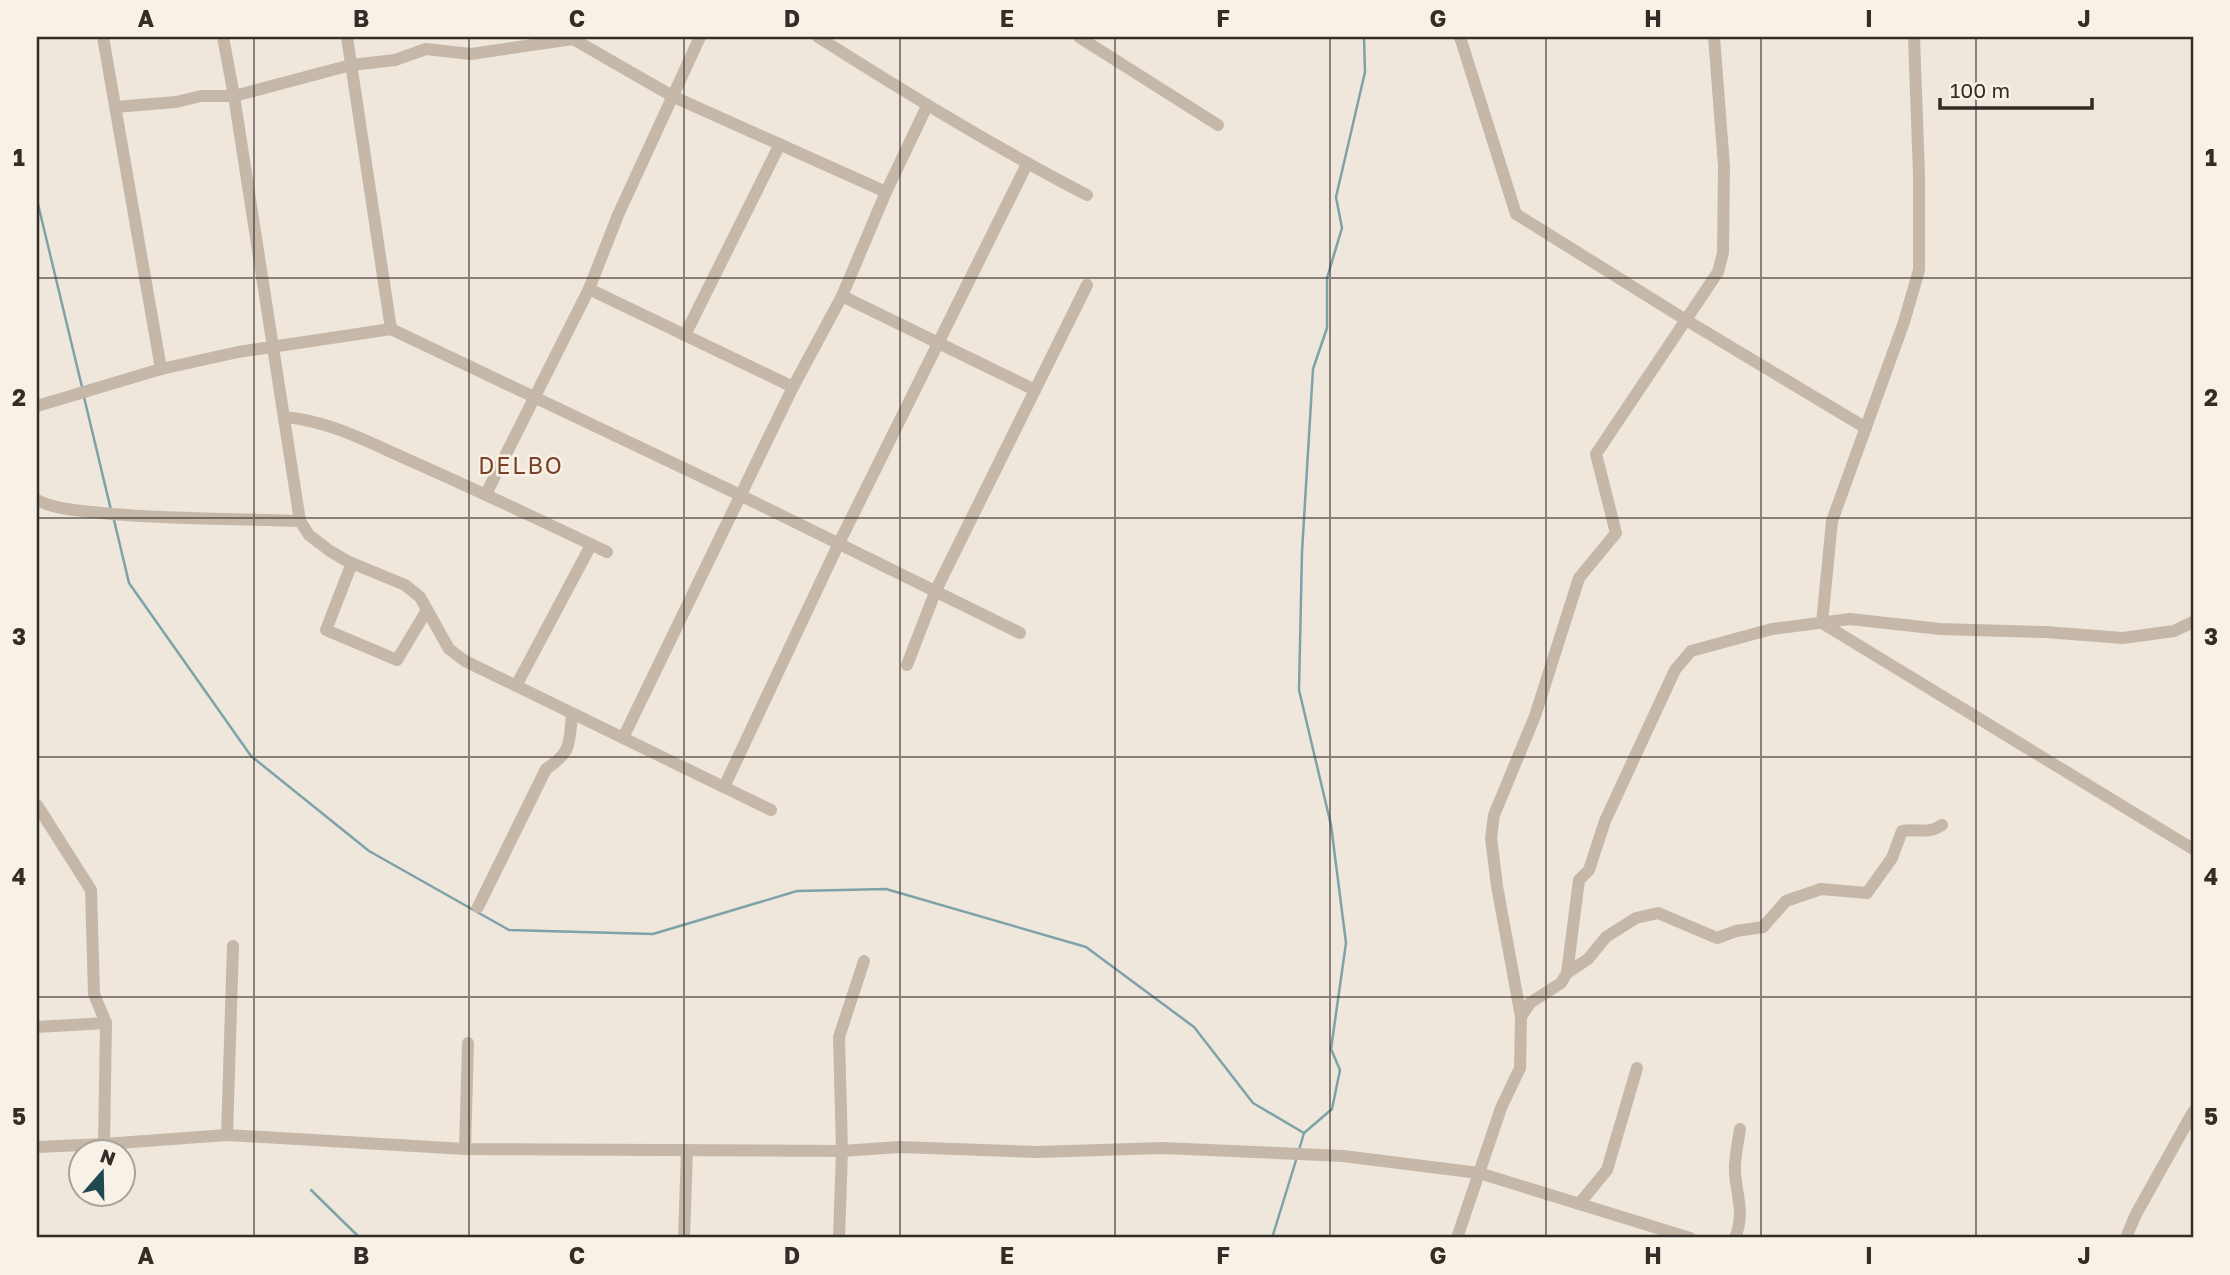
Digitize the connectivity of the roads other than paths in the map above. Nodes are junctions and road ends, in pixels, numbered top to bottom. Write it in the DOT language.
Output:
graph roads {
  1 [pos="103,37"];
  2 [pos="223,37"];
  3 [pos="347,37"];
  4 [pos="700,37"];
  5 [pos="818,37"];
  6 [pos="1079,37"];
  7 [pos="1460,37"];
  8 [pos="1714,37"];
  9 [pos="1914,37"];
  10 [pos="574,38"];
  11 [pos="351,65"];
  12 [pos="234,96"];
  13 [pos="674,97"];
  14 [pos="927,106"];
  15 [pos="115,107"];
  16 [pos="1218,125"];
  17 [pos="780,144"];
  18 [pos="1027,164"];
  19 [pos="886,192"];
  20 [pos="1087,195"];
  21 [pos="1087,285"];
  22 [pos="589,289"];
  23 [pos="842,296"];
  24 [pos="1686,320"];
  25 [pos="391,329"];
  26 [pos="685,335"];
  27 [pos="938,343"];
  28 [pos="272,347"];
  29 [pos="161,369"];
  30 [pos="793,387"];
  31 [pos="1035,390"];
  32 [pos="535,396"];
  33 [pos="37,406"];
  34 [pos="285,417"];
  35 [pos="1866,429"];
  36 [pos="486,494"];
  37 [pos="740,495"];
  38 [pos="37,500"];
  39 [pos="300,521"];
  40 [pos="839,543"];
  41 [pos="591,545"];
  42 [pos="607,552"];
  43 [pos="352,563"];
  44 [pos="936,590"];
  45 [pos="426,610"];
  46 [pos="2193,622"];
  47 [pos="1822,623"];
  48 [pos="1020,633"];
  49 [pos="907,665"];
  50 [pos="516,686"];
  51 [pos="572,715"];
  52 [pos="622,738"];
  53 [pos="724,787"];
  54 [pos="37,805"];
  55 [pos="771,810"];
  56 [pos="1942,825"];
  57 [pos="2193,849"];
  58 [pos="478,907"];
  59 [pos="233,946"];
  60 [pos="864,961"];
  61 [pos="1567,973"];
  62 [pos="1521,1017"];
  63 [pos="106,1023"];
  64 [pos="37,1027"];
  65 [pos="468,1043"];
  66 [pos="1637,1068"];
  67 [pos="2193,1112"];
  68 [pos="1740,1129"];
  69 [pos="227,1136"];
  70 [pos="104,1138"];
  71 [pos="136,1142"];
  72 [pos="66,1146"];
  73 [pos="37,1147"];
  74 [pos="465,1149"];
  75 [pos="687,1150"];
  76 [pos="842,1151"];
  77 [pos="1479,1173"];
  78 [pos="1579,1204"];
  79 [pos="684,1238"];
  80 [pos="839,1238"];
  81 [pos="1457,1238"];
  82 [pos="1690,1238"];
  83 [pos="1735,1238"];
  84 [pos="2126,1238"];
  1 -- 15 [label="street"];
  2 -- 12 [label="street"];
  3 -- 11 [label="street"];
  4 -- 13 [label="street"];
  5 -- 14 [label="street"];
  6 -- 16 [label="street"];
  7 -- 24 [label="street"];
  8 -- 24 [label="street"];
  9 -- 35 [label="street"];
  10 -- 11 [label="street"];
  10 -- 13 [label="street"];
  11 -- 12 [label="street"];
  11 -- 25 [label="street"];
  12 -- 15 [label="street"];
  12 -- 28 [label="street"];
  13 -- 17 [label="street"];
  13 -- 22 [label="street"];
  14 -- 18 [label="street"];
  14 -- 19 [label="street"];
  15 -- 29 [label="street"];
  17 -- 19 [label="street"];
  17 -- 26 [label="street"];
  18 -- 20 [label="street"];
  18 -- 27 [label="street"];
  19 -- 23 [label="street"];
  21 -- 31 [label="street"];
  22 -- 26 [label="street"];
  22 -- 32 [label="street"];
  23 -- 27 [label="street"];
  23 -- 30 [label="street"];
  24 -- 35 [label="street"];
  24 -- 62 [label="street"];
  25 -- 28 [label="street"];
  25 -- 32 [label="street"];
  26 -- 30 [label="street"];
  27 -- 31 [label="street"];
  27 -- 40 [label="street"];
  28 -- 29 [label="street"];
  28 -- 34 [label="street"];
  29 -- 33 [label="street"];
  30 -- 37 [label="street"];
  31 -- 44 [label="street"];
  32 -- 36 [label="street"];
  32 -- 37 [label="street"];
  34 -- 36 [label="street"];
  34 -- 39 [label="street"];
  35 -- 47 [label="street"];
  36 -- 41 [label="street"];
  37 -- 40 [label="street"];
  37 -- 52 [label="street"];
  38 -- 39 [label="street"];
  39 -- 43 [label="street"];
  40 -- 44 [label="street"];
  40 -- 53 [label="street"];
  41 -- 42 [label="street"];
  41 -- 50 [label="street"];
  43 -- 45 [label="street"];
  43 -- 45 [label="street"];
  44 -- 48 [label="street"];
  44 -- 49 [label="street"];
  45 -- 50 [label="street"];
  46 -- 47 [label="street"];
  47 -- 57 [label="street"];
  47 -- 61 [label="street"];
  50 -- 51 [label="street"];
  51 -- 52 [label="street"];
  51 -- 58 [label="street"];
  52 -- 53 [label="street"];
  53 -- 55 [label="street"];
  54 -- 63 [label="street"];
  56 -- 61 [label="street"];
  59 -- 69 [label="street"];
  60 -- 76 [label="street"];
  61 -- 62 [label="street"];
  62 -- 77 [label="street"];
  63 -- 64 [label="street"];
  63 -- 70 [label="street"];
  65 -- 74 [label="street"];
  66 -- 78 [label="street"];
  67 -- 84 [label="street"];
  68 -- 83 [label="street"];
  69 -- 71 [label="street"];
  69 -- 74 [label="street"];
  72 -- 73 [label="street"];
  74 -- 75 [label="street"];
  75 -- 76 [label="street"];
  75 -- 79 [label="street"];
  76 -- 77 [label="street"];
  76 -- 80 [label="street"];
  77 -- 78 [label="street"];
  77 -- 81 [label="street"];
  78 -- 82 [label="street"];
}
